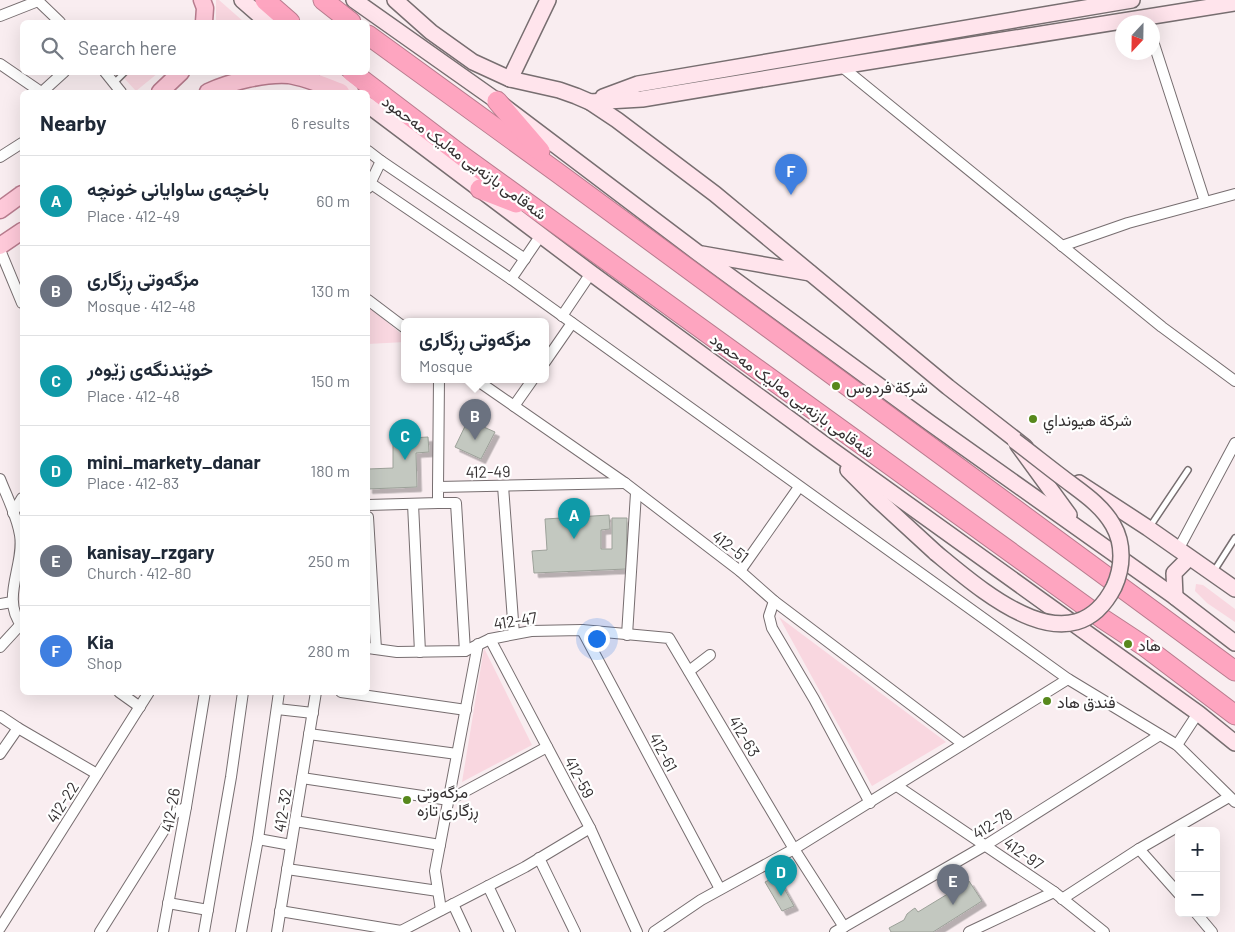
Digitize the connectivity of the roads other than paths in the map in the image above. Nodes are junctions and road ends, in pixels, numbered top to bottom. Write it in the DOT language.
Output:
graph roads {
  1 [pos="242,0"];
  2 [pos="265,0"];
  3 [pos="323,0"];
  4 [pos="354,0"];
  5 [pos="395,0"];
  6 [pos="548,0"];
  7 [pos="1132,0"];
  8 [pos="38,1"];
  9 [pos="1235,3"];
  10 [pos="0,16"];
  11 [pos="1160,17"];
  12 [pos="58,20"];
  13 [pos="265,20"];
  14 [pos="288,20"];
  15 [pos="348,20"];
  16 [pos="1115,25"];
  17 [pos="370,36"];
  18 [pos="1159,60"];
  19 [pos="0,64"];
  20 [pos="841,66"];
  21 [pos="61,75"];
  22 [pos="107,75"];
  23 [pos="122,75"];
  24 [pos="178,75"];
  25 [pos="288,75"];
  26 [pos="288,75"];
  27 [pos="330,75"];
  28 [pos="356,75"];
  29 [pos="510,79"];
  30 [pos="113,84"];
  31 [pos="638,84"];
  32 [pos="39,90"];
  33 [pos="44,90"];
  34 [pos="119,90"];
  35 [pos="162,90"];
  36 [pos="213,90"];
  37 [pos="336,90"];
  38 [pos="348,90"];
  39 [pos="642,100"];
  40 [pos="497,101"];
  41 [pos="590,102"];
  42 [pos="370,106"];
  43 [pos="20,144"];
  44 [pos="370,153"];
  45 [pos="0,157"];
  46 [pos="381,162"];
  47 [pos="558,173"];
  48 [pos="370,183"];
  49 [pos="370,186"];
  50 [pos="480,189"];
  51 [pos="1235,194"];
  52 [pos="20,195"];
  53 [pos="1205,202"];
  54 [pos="1,207"];
  55 [pos="541,212"];
  56 [pos="20,233"];
  57 [pos="541,235"];
  58 [pos="1062,246"];
  59 [pos="0,248"];
  60 [pos="698,253"];
  61 [pos="525,259"];
  62 [pos="591,273"];
  63 [pos="812,273"];
  64 [pos="511,280"];
  65 [pos="20,298"];
  66 [pos="370,302"];
  67 [pos="562,316"];
  68 [pos="572,323"];
  69 [pos="401,325"];
  70 [pos="549,356"];
  71 [pos="1235,381"];
  72 [pos="439,383"];
  73 [pos="481,383"];
  74 [pos="530,383"];
  75 [pos="514,406"];
  76 [pos="1015,441"];
  77 [pos="821,442"];
  78 [pos="1235,442"];
  79 [pos="1188,470"];
  80 [pos="0,479"];
  81 [pos="624,483"];
  82 [pos="503,486"];
  83 [pos="438,487"];
  84 [pos="456,487"];
  85 [pos="799,487"];
  86 [pos="636,493"];
  87 [pos="20,501"];
  88 [pos="438,503"];
  89 [pos="456,503"];
  90 [pos="412,504"];
  91 [pos="370,505"];
  92 [pos="13,513"];
  93 [pos="1077,527"];
  94 [pos="1148,528"];
  95 [pos="20,534"];
  96 [pos="1235,538"];
  97 [pos="20,544"];
  98 [pos="1184,554"];
  99 [pos="740,571"];
  100 [pos="1174,573"];
  101 [pos="1212,574"];
  102 [pos="1150,580"];
  103 [pos="370,583"];
  104 [pos="1235,589"];
  105 [pos="1175,597"];
  106 [pos="774,601"];
  107 [pos="12,602"];
  108 [pos="0,604"];
  109 [pos="20,620"];
  110 [pos="20,626"];
  111 [pos="582,630"];
  112 [pos="514,634"];
  113 [pos="627,635"];
  114 [pos="669,638"];
  115 [pos="490,639"];
  116 [pos="1235,643"];
  117 [pos="478,644"];
  118 [pos="0,647"];
  119 [pos="372,649"];
  120 [pos="465,651"];
  121 [pos="420,652"];
  122 [pos="710,655"];
  123 [pos="1235,671"];
  124 [pos="689,672"];
  125 [pos="1068,679"];
  126 [pos="123,695"];
  127 [pos="147,695"];
  128 [pos="205,695"];
  129 [pos="243,695"];
  130 [pos="279,695"];
  131 [pos="316,695"];
  132 [pos="362,695"];
  133 [pos="140,707"];
  134 [pos="277,709"];
  135 [pos="466,710"];
  136 [pos="313,713"];
  137 [pos="1198,713"];
  138 [pos="1235,715"];
  139 [pos="0,716"];
  140 [pos="18,728"];
  141 [pos="310,734"];
  142 [pos="1160,735"];
  143 [pos="1235,743"];
  144 [pos="963,744"];
  145 [pos="1176,745"];
  146 [pos="547,747"];
  147 [pos="0,754"];
  148 [pos="457,754"];
  149 [pos="98,774"];
  150 [pos="302,778"];
  151 [pos="897,786"];
  152 [pos="448,800"];
  153 [pos="1232,800"];
  154 [pos="870,803"];
  155 [pos="186,807"];
  156 [pos="295,820"];
  157 [pos="590,828"];
  158 [pos="258,839"];
  159 [pos="986,844"];
  160 [pos="291,845"];
  161 [pos="440,845"];
  162 [pos="1138,848"];
  163 [pos="794,849"];
  164 [pos="539,858"];
  165 [pos="287,868"];
  166 [pos="488,886"];
  167 [pos="720,889"];
  168 [pos="1175,890"];
  169 [pos="438,891"];
  170 [pos="1058,895"];
  171 [pos="168,903"];
  172 [pos="453,904"];
  173 [pos="208,910"];
  174 [pos="441,910"];
  175 [pos="280,911"];
  176 [pos="1199,917"];
  177 [pos="0,928"];
  178 [pos="840,930"];
  179 [pos="400,931"];
  180 [pos="100,932"];
  181 [pos="163,932"];
  182 [pos="204,932"];
  183 [pos="241,932"];
  184 [pos="277,932"];
  185 [pos="466,932"];
  186 [pos="510,932"];
  187 [pos="574,932"];
  188 [pos="638,932"];
  189 [pos="654,932"];
  190 [pos="970,932"];
  191 [pos="1104,932"];
  192 [pos="1212,932"];
  1 -- 13 [label="main road"];
  2 -- 14 [label="highway"];
  3 -- 15 [label="highway"];
  4 -- 40 [label="main road"];
  5 -- 29 [label="main road"];
  6 -- 29 [label="main road"];
  7 -- 31 [label="main road"];
  8 -- 10 [label="street"];
  8 -- 12 [label="street"];
  9 -- 11 [label="main road"];
  16 -- 20 [label="main road"];
  17 -- 47 [label="highway"];
  18 -- 53 [label="street"];
  19 -- 32 [label="street"];
  20 -- 39 [label="main road"];
  20 -- 58 [label="street"];
  21 -- 33 [label="street"];
  22 -- 30 [label="street"];
  23 -- 30 [label="lane"];
  24 -- 35 [label="main road"];
  25 -- 36 [label="main road"];
  26 -- 37 [label="main road"];
  27 -- 38 [label="main road"];
  28 -- 55 [label="highway, شەقامی بازنەیی مەلیک مەحمود"];
  29 -- 41 [label="main road"];
  30 -- 34 [label="street"];
  31 -- 39 [label="main road"];
  31 -- 41 [label="main road"];
  39 -- 41 [label="main road"];
  40 -- 47 [label="highway"];
  40 -- 60 [label="main road"];
  41 -- 63 [label="main road"];
  42 -- 50 [label="main road"];
  43 -- 45 [label="street"];
  44 -- 46 [label="street"];
  46 -- 48 [label="street"];
  46 -- 61 [label="street"];
  47 -- 123 [label="highway"];
  49 -- 64 [label="street"];
  50 -- 55 [label="highway"];
  50 -- 57 [label="main road"];
  51 -- 53 [label="street"];
  52 -- 54 [label="main road"];
  53 -- 58 [label="street"];
  55 -- 138 [label="highway, شەقامی بازنەیی مەلیک مەحمود"];
  56 -- 59 [label="main road"];
  57 -- 61 [label="street"];
  57 -- 62 [label="main road"];
  58 -- 71 [label="street"];
  59 -- 65 [label="street"];
  60 -- 63 [label="main road"];
  60 -- 93 [label="main road"];
  61 -- 64 [label="street"];
  62 -- 67 [label="street"];
  62 -- 77 [label="main road"];
  63 -- 76 [label="main road"];
  64 -- 67 [label="street"];
  66 -- 69 [label="street"];
  67 -- 68 [label="street"];
  68 -- 70 [label="street"];
  68 -- 85 [label="street"];
  72 -- 83 [label="street"];
  73 -- 75 [label="street, 412-51"];
  74 -- 75 [label="street"];
  75 -- 81 [label="street, 412-51"];
  76 -- 77 [label="main road, bridge"];
  76 -- 93 [label="main road"];
  76 -- 94 [label="main road"];
  77 -- 137 [label="main road"];
  78 -- 98 [label="street"];
  79 -- 94 [label="lane"];
  80 -- 92 [label="street"];
  81 -- 82 [label="street, 412-49"];
  81 -- 86 [label="street, 412-51"];
  82 -- 84 [label="street, 412-49"];
  82 -- 112 [label="street"];
  83 -- 84 [label="street, 412-49"];
  83 -- 88 [label="street"];
  84 -- 89 [label="street"];
  85 -- 99 [label="street"];
  85 -- 125 [label="street"];
  86 -- 99 [label="street, 412-51"];
  86 -- 113 [label="street"];
  87 -- 92 [label="street"];
  88 -- 89 [label="street"];
  88 -- 90 [label="street"];
  89 -- 120 [label="street"];
  90 -- 91 [label="street"];
  90 -- 121 [label="street"];
  92 -- 95 [label="street"];
  93 -- 102 [label="main road"];
  94 -- 98 [label="main road"];
  96 -- 101 [label="lane"];
  97 -- 107 [label="street"];
  98 -- 100 [label="main road"];
  98 -- 101 [label="main road"];
  99 -- 106 [label="street, 412-51"];
  100 -- 102 [label="main road"];
  100 -- 105 [label="main road"];
  101 -- 104 [label="main road"];
  102 -- 105 [label="main road"];
  103 -- 119 [label="street"];
  105 -- 116 [label="main road"];
  106 -- 144 [label="street, 412-51"];
  106 -- 154 [label="street"];
  107 -- 108 [label="street"];
  107 -- 109 [label="street"];
  110 -- 118 [label="street"];
  111 -- 112 [label="street, 412-47"];
  111 -- 113 [label="street, 412-47"];
  111 -- 167 [label="street, 412-61"];
  112 -- 115 [label="street, 412-47"];
  113 -- 114 [label="street, 412-47"];
  114 -- 124 [label="street, 412-63"];
  115 -- 117 [label="street, 412-47"];
  115 -- 146 [label="street, 412-59"];
  117 -- 120 [label="street, 412-47"];
  117 -- 135 [label="street"];
  119 -- 121 [label="street, 412-47"];
  120 -- 121 [label="street, 412-47"];
  122 -- 124 [label="street"];
  124 -- 163 [label="street, 412-63"];
  125 -- 142 [label="street"];
  125 -- 144 [label="street"];
  126 -- 133 [label="street"];
  127 -- 133 [label="street, 412-22"];
  128 -- 155 [label="street, 412-26"];
  129 -- 173 [label="street"];
  130 -- 134 [label="street"];
  131 -- 136 [label="street, 412-32"];
  132 -- 135 [label="street"];
  133 -- 149 [label="street, 412-22"];
  134 -- 136 [label="street"];
  134 -- 158 [label="street"];
  135 -- 148 [label="street"];
  136 -- 141 [label="street, 412-32"];
  137 -- 143 [label="main road"];
  137 -- 145 [label="street"];
  139 -- 140 [label="street"];
  140 -- 147 [label="street"];
  140 -- 149 [label="street"];
  141 -- 148 [label="street"];
  141 -- 150 [label="street, 412-32"];
  142 -- 145 [label="street"];
  142 -- 159 [label="street, 412-78"];
  144 -- 151 [label="street"];
  145 -- 153 [label="street"];
  146 -- 152 [label="street"];
  146 -- 157 [label="street, 412-59"];
  148 -- 152 [label="street"];
  149 -- 177 [label="street, 412-22"];
  150 -- 152 [label="street"];
  150 -- 156 [label="street, 412-32"];
  151 -- 154 [label="street"];
  151 -- 159 [label="street, 412-97"];
  152 -- 161 [label="street"];
  153 -- 162 [label="street"];
  154 -- 163 [label="street"];
  155 -- 171 [label="street, 412-26"];
  155 -- 180 [label="street"];
  156 -- 160 [label="street, 412-32"];
  156 -- 161 [label="street"];
  157 -- 164 [label="street"];
  157 -- 188 [label="street, 412-59"];
  158 -- 160 [label="street"];
  158 -- 183 [label="street"];
  159 -- 170 [label="street, 412-97"];
  159 -- 178 [label="street, 412-78"];
  160 -- 165 [label="street, 412-32"];
  161 -- 169 [label="street"];
  162 -- 168 [label="street"];
  162 -- 170 [label="street"];
  163 -- 167 [label="street"];
  163 -- 178 [label="street, 412-63"];
  164 -- 166 [label="street"];
  164 -- 187 [label="street"];
  165 -- 169 [label="street"];
  165 -- 175 [label="street, 412-32"];
  166 -- 172 [label="street"];
  166 -- 186 [label="street"];
  167 -- 189 [label="street"];
  169 -- 174 [label="street"];
  170 -- 190 [label="street"];
  170 -- 191 [label="street, 412-97"];
  171 -- 173 [label="street"];
  171 -- 181 [label="street, 412-26"];
  172 -- 174 [label="street"];
  172 -- 185 [label="street"];
  173 -- 182 [label="street"];
  174 -- 179 [label="street"];
  175 -- 179 [label="street"];
  175 -- 184 [label="street, 412-32"];
  176 -- 192 [label="street"];
}
